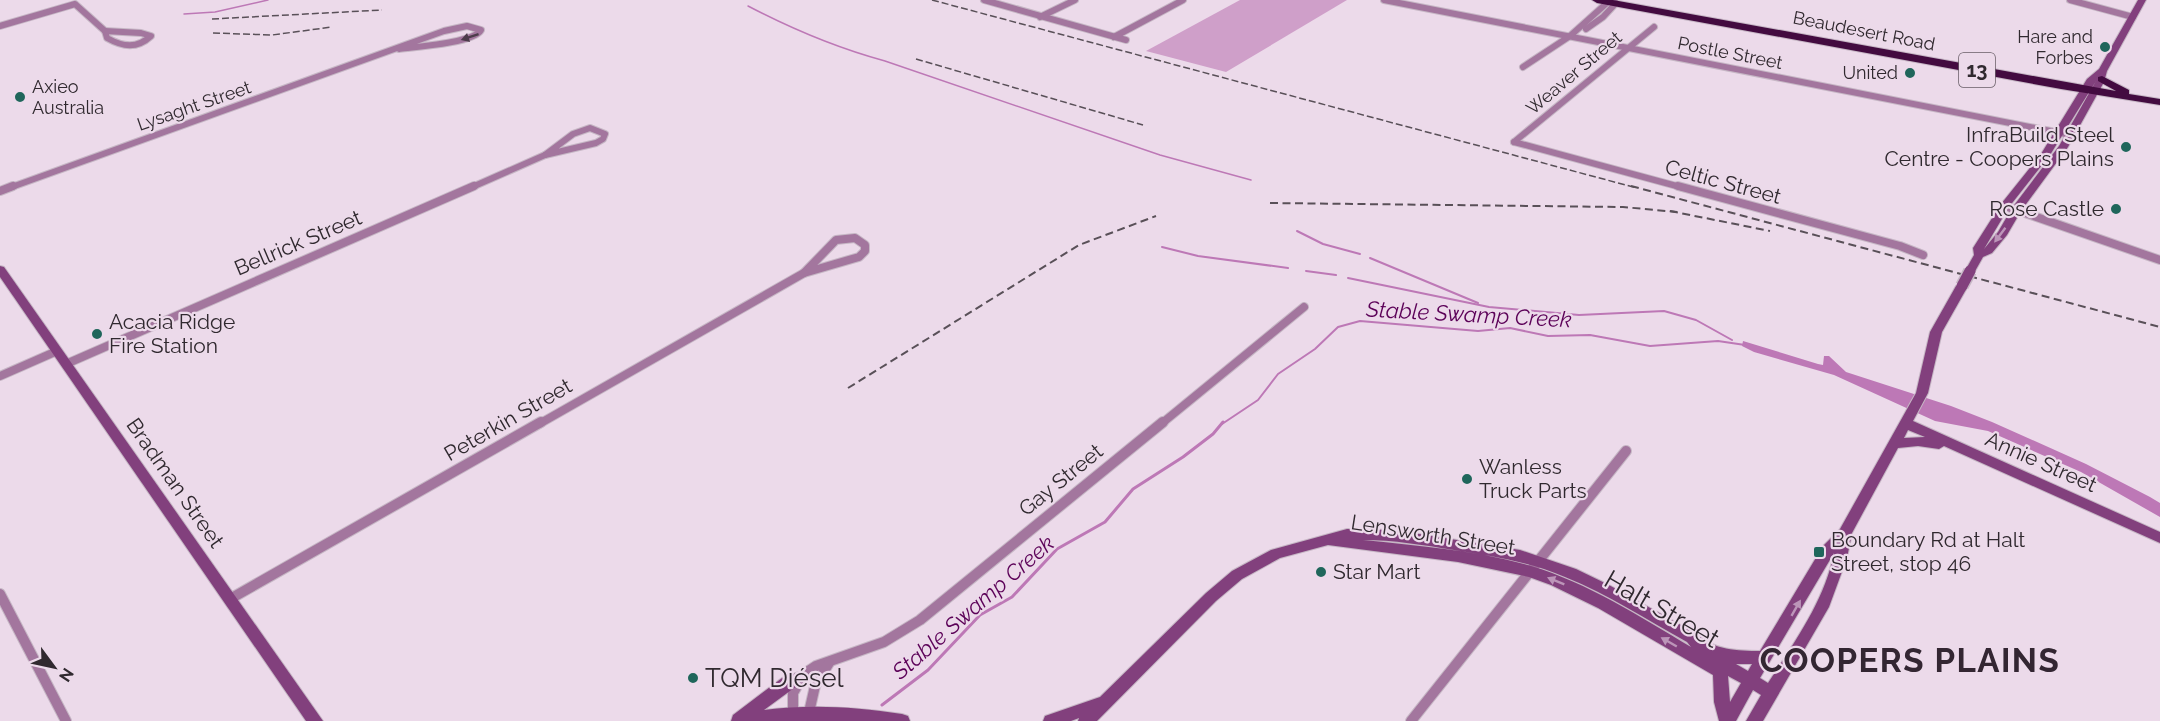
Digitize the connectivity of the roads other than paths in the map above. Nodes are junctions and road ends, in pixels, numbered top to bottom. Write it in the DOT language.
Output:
graph roads {
  1 [pos="984,0"];
  2 [pos="1075,0"];
  3 [pos="1183,0"];
  4 [pos="1384,0"];
  5 [pos="1588,0"];
  6 [pos="2070,0"];
  7 [pos="2142,0"];
  8 [pos="1610,3"];
  9 [pos="1643,4"];
  10 [pos="1665,8"];
  11 [pos="1040,17"];
  12 [pos="2133,17"];
  13 [pos="0,26"];
  14 [pos="1654,27"];
  15 [pos="105,32"];
  16 [pos="1570,36"];
  17 [pos="1114,37"];
  18 [pos="1125,40"];
  19 [pos="1628,48"];
  20 [pos="399,49"];
  21 [pos="1523,67"];
  22 [pos="2092,86"];
  23 [pos="2160,99"];
  24 [pos="2065,134"];
  25 [pos="1514,142"];
  26 [pos="545,155"];
  27 [pos="0,191"];
  28 [pos="2005,206"];
  29 [pos="2016,210"];
  30 [pos="1923,255"];
  31 [pos="1979,255"];
  32 [pos="2160,260"];
  33 [pos="0,269"];
  34 [pos="804,273"];
  35 [pos="1304,307"];
  36 [pos="57,351"];
  37 [pos="66,364"];
  38 [pos="0,376"];
  39 [pos="1908,418"];
  40 [pos="1893,444"];
  41 [pos="1952,445"];
  42 [pos="1626,451"];
  43 [pos="1845,533"];
  44 [pos="2160,538"];
  45 [pos="1534,567"];
  46 [pos="0,594"];
  47 [pos="230,599"];
  48 [pos="1692,638"];
  49 [pos="1765,657"];
  50 [pos="830,662"];
  51 [pos="1720,671"];
  52 [pos="799,679"];
  53 [pos="1749,684"];
  54 [pos="1768,695"];
  55 [pos="1102,703"];
  56 [pos="801,717"];
  57 [pos="66,721"];
  58 [pos="315,721"];
  59 [pos="738,721"];
  60 [pos="745,721"];
  61 [pos="902,721"];
  62 [pos="1051,721"];
  63 [pos="1086,721"];
  64 [pos="1411,721"];
  65 [pos="1727,721"];
  66 [pos="1754,721"];
  1 -- 11 [label="street"];
  2 -- 11 [label="street"];
  3 -- 17 [label="street"];
  4 -- 16 [label="street, Postle Street"];
  5 -- 8 [label="highway"];
  6 -- 12 [label="street"];
  7 -- 12 [label="main road"];
  8 -- 9 [label="highway"];
  8 -- 10 [label="highway, Beaudesert Road / 13"];
  8 -- 16 [label="street"];
  9 -- 10 [label="highway"];
  9 -- 22 [label="highway, Beaudesert Road / 13"];
  10 -- 22 [label="highway, Beaudesert Road / 13"];
  11 -- 17 [label="street"];
  12 -- 22 [label="main road"];
  13 -- 15 [label="street"];
  14 -- 19 [label="street, Weaver Street"];
  15 -- 15 [label="street"];
  16 -- 19 [label="street, Postle Street"];
  16 -- 21 [label="street"];
  17 -- 18 [label="street"];
  19 -- 24 [label="street, Postle Street"];
  19 -- 25 [label="street, Weaver Street"];
  20 -- 20 [label="street, Lysaght Street, one-way"];
  20 -- 27 [label="street, Lysaght Street"];
  22 -- 23 [label="highway, Beaudesert Road / 13"];
  22 -- 23 [label="highway, Beaudesert Road / 13"];
  22 -- 24 [label="main road"];
  22 -- 24 [label="main road"];
  24 -- 28 [label="main road"];
  24 -- 29 [label="main road"];
  25 -- 30 [label="street, Celtic Street"];
  26 -- 26 [label="street, Bellrick Street"];
  26 -- 37 [label="street, Bellrick Street"];
  28 -- 29 [label="street"];
  28 -- 31 [label="main road"];
  29 -- 31 [label="main road, one-way"];
  29 -- 32 [label="street"];
  31 -- 39 [label="main road, bridge"];
  33 -- 36 [label="main road, Bradman Street"];
  34 -- 34 [label="street, Peterkin Street"];
  34 -- 47 [label="street, Peterkin Street"];
  35 -- 50 [label="street, Gay Street"];
  36 -- 37 [label="main road, Bradman Street"];
  36 -- 38 [label="street"];
  37 -- 47 [label="main road, Bradman Street"];
  39 -- 40 [label="main road"];
  39 -- 41 [label="main road, Annie Street"];
  40 -- 41 [label="main road"];
  40 -- 43 [label="main road"];
  41 -- 44 [label="main road, Annie Street"];
  42 -- 45 [label="street"];
  49 -- 43 [label="main road, one-way"];
  43 -- 54 [label="main road"];
  45 -- 48 [label="main road, Halt Street"];
  51 -- 45 [label="main road, Halt Street, one-way"];
  45 -- 55 [label="main road, Lensworth Street"];
  45 -- 64 [label="street"];
  46 -- 57 [label="street"];
  47 -- 58 [label="main road, Bradman Street"];
  48 -- 49 [label="main road"];
  48 -- 53 [label="main road, Halt Street"];
  49 -- 53 [label="main road"];
  50 -- 52 [label="street, Gay Street"];
  50 -- 56 [label="street"];
  51 -- 53 [label="main road, Halt Street"];
  51 -- 65 [label="main road"];
  52 -- 56 [label="street"];
  52 -- 59 [label="main road"];
  53 -- 54 [label="main road, Halt Street"];
  53 -- 65 [label="main road"];
  54 -- 66 [label="main road"];
  55 -- 62 [label="main road, Lensworth Street"];
  55 -- 63 [label="main road, Lensworth Street"];
  56 -- 60 [label="main road"];
  56 -- 61 [label="main road"];
}
